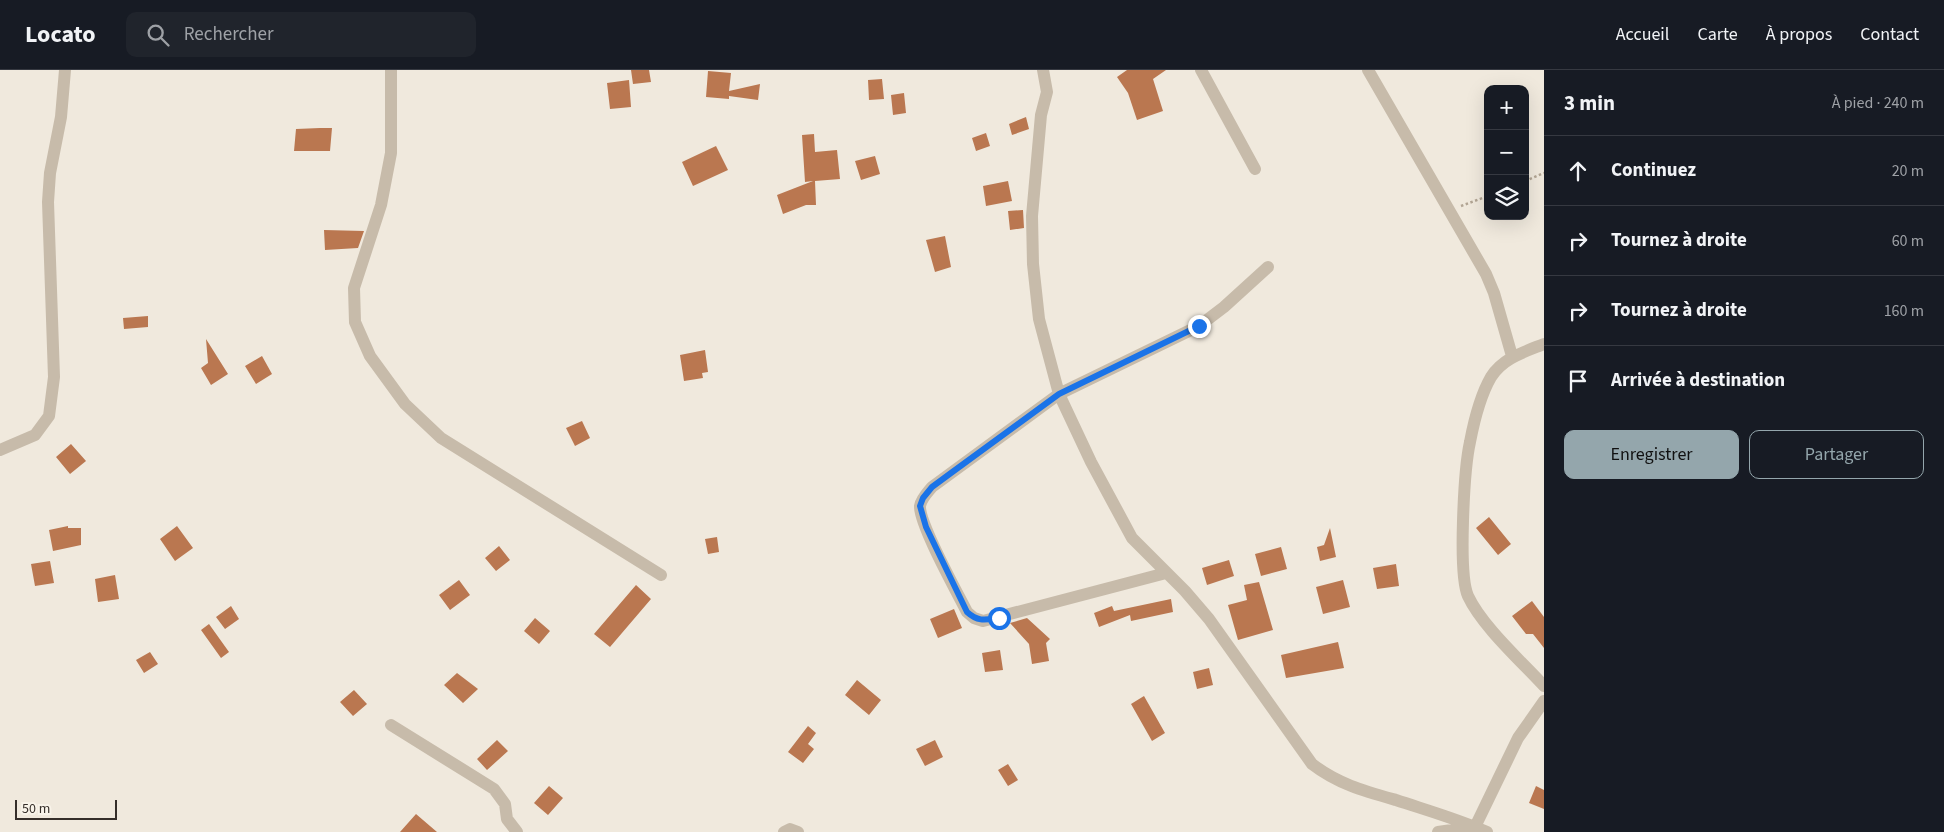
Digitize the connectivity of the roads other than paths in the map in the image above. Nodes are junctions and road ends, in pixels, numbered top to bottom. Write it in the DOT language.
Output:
graph roads {
  1 [pos="65,70"];
  2 [pos="391,70"];
  3 [pos="1043,70"];
  4 [pos="1201,70"];
  5 [pos="1368,70"];
  6 [pos="1255,169"];
  7 [pos="1268,267"];
  8 [pos="1544,344"];
  9 [pos="1512,356"];
  10 [pos="1059,394"];
  11 [pos="0,450"];
  12 [pos="1166,573"];
  13 [pos="661,575"];
  14 [pos="1544,686"];
  15 [pos="1544,701"];
  16 [pos="391,725"];
  17 [pos="1475,827"];
  18 [pos="517,832"];
  19 [pos="784,832"];
  20 [pos="798,832"];
  21 [pos="1438,832"];
  22 [pos="1487,832"];
  1 -- 11 [label="street"];
  2 -- 13 [label="street"];
  3 -- 10 [label="street"];
  4 -- 6 [label="street"];
  5 -- 9 [label="street"];
  7 -- 10 [label="street"];
  8 -- 9 [label="street"];
  9 -- 14 [label="street"];
  10 -- 12 [label="street"];
  10 -- 12 [label="street"];
  12 -- 17 [label="street"];
  15 -- 17 [label="street"];
  16 -- 18 [label="street"];
  17 -- 21 [label="street"];
  17 -- 22 [label="street"];
  19 -- 20 [label="street"];
}
